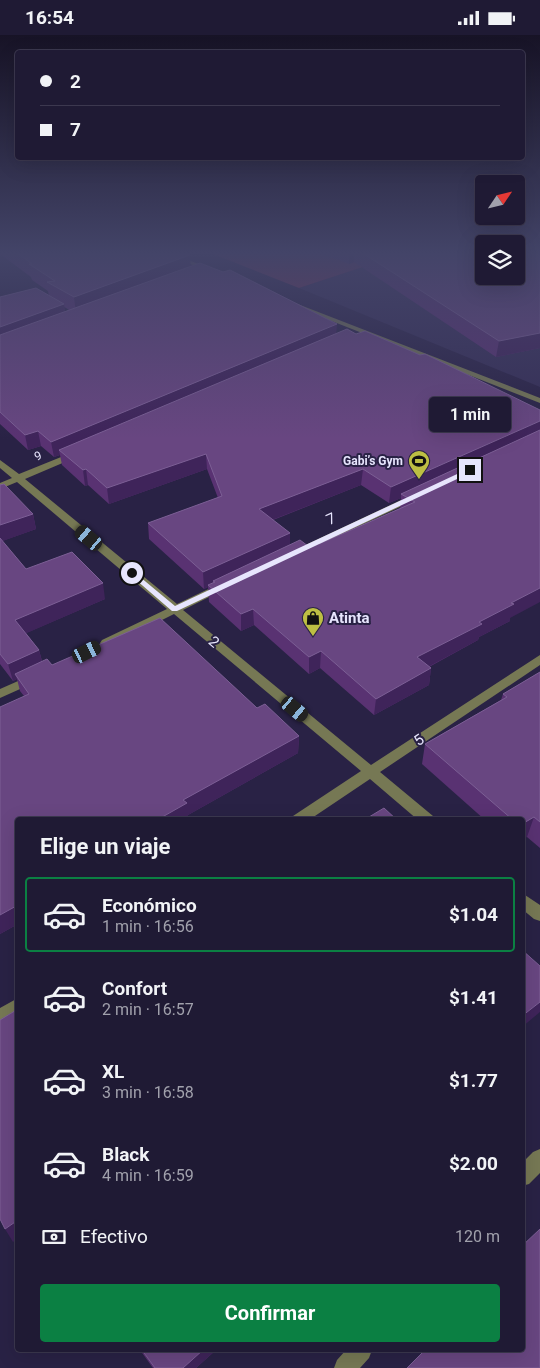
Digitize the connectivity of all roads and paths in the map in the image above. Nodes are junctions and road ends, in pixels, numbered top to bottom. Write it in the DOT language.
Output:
graph roads {
  1 [pos="320,314"];
  2 [pos="362,331"];
  3 [pos="354,335"];
  4 [pos="540,401"];
  5 [pos="82,451"];
  6 [pos="0,463"];
  7 [pos="18,478"];
  8 [pos="0,486"];
  9 [pos="424,492"];
  10 [pos="290,555"];
  11 [pos="237,580"];
  12 [pos="174,609"];
  13 [pos="96,647"];
  14 [pos="540,659"];
  15 [pos="44,673"];
  16 [pos="0,694"];
  17 [pos="370,772"];
  18 [pos="302,817"];
  19 [pos="424,817"];
  20 [pos="525,902"];
  21 [pos="540,914"];
  22 [pos="15,1008"];
  23 [pos="0,1017"];
  24 [pos="540,1159"];
  25 [pos="525,1174"];
  26 [pos="360,1352"];
  27 [pos="345,1368"];
  1 -- 2 [label="street"];
  2 -- 3 [label="street"];
  2 -- 4 [label="street"];
  5 -- 7 [label="street, 9"];
  6 -- 7 [label="street, 2"];
  7 -- 8 [label="street, 9"];
  7 -- 12 [label="street, 2"];
  9 -- 10 [label="street, 7"];
  11 -- 12 [label="street"];
  12 -- 13 [label="street"];
  12 -- 17 [label="street, 2"];
  14 -- 17 [label="street, 5"];
  15 -- 16 [label="street"];
  17 -- 18 [label="street, 5"];
  17 -- 19 [label="street, 2"];
  20 -- 21 [label="street"];
  22 -- 23 [label="street"];
  24 -- 25 [label="street"];
  26 -- 27 [label="street"];
}
